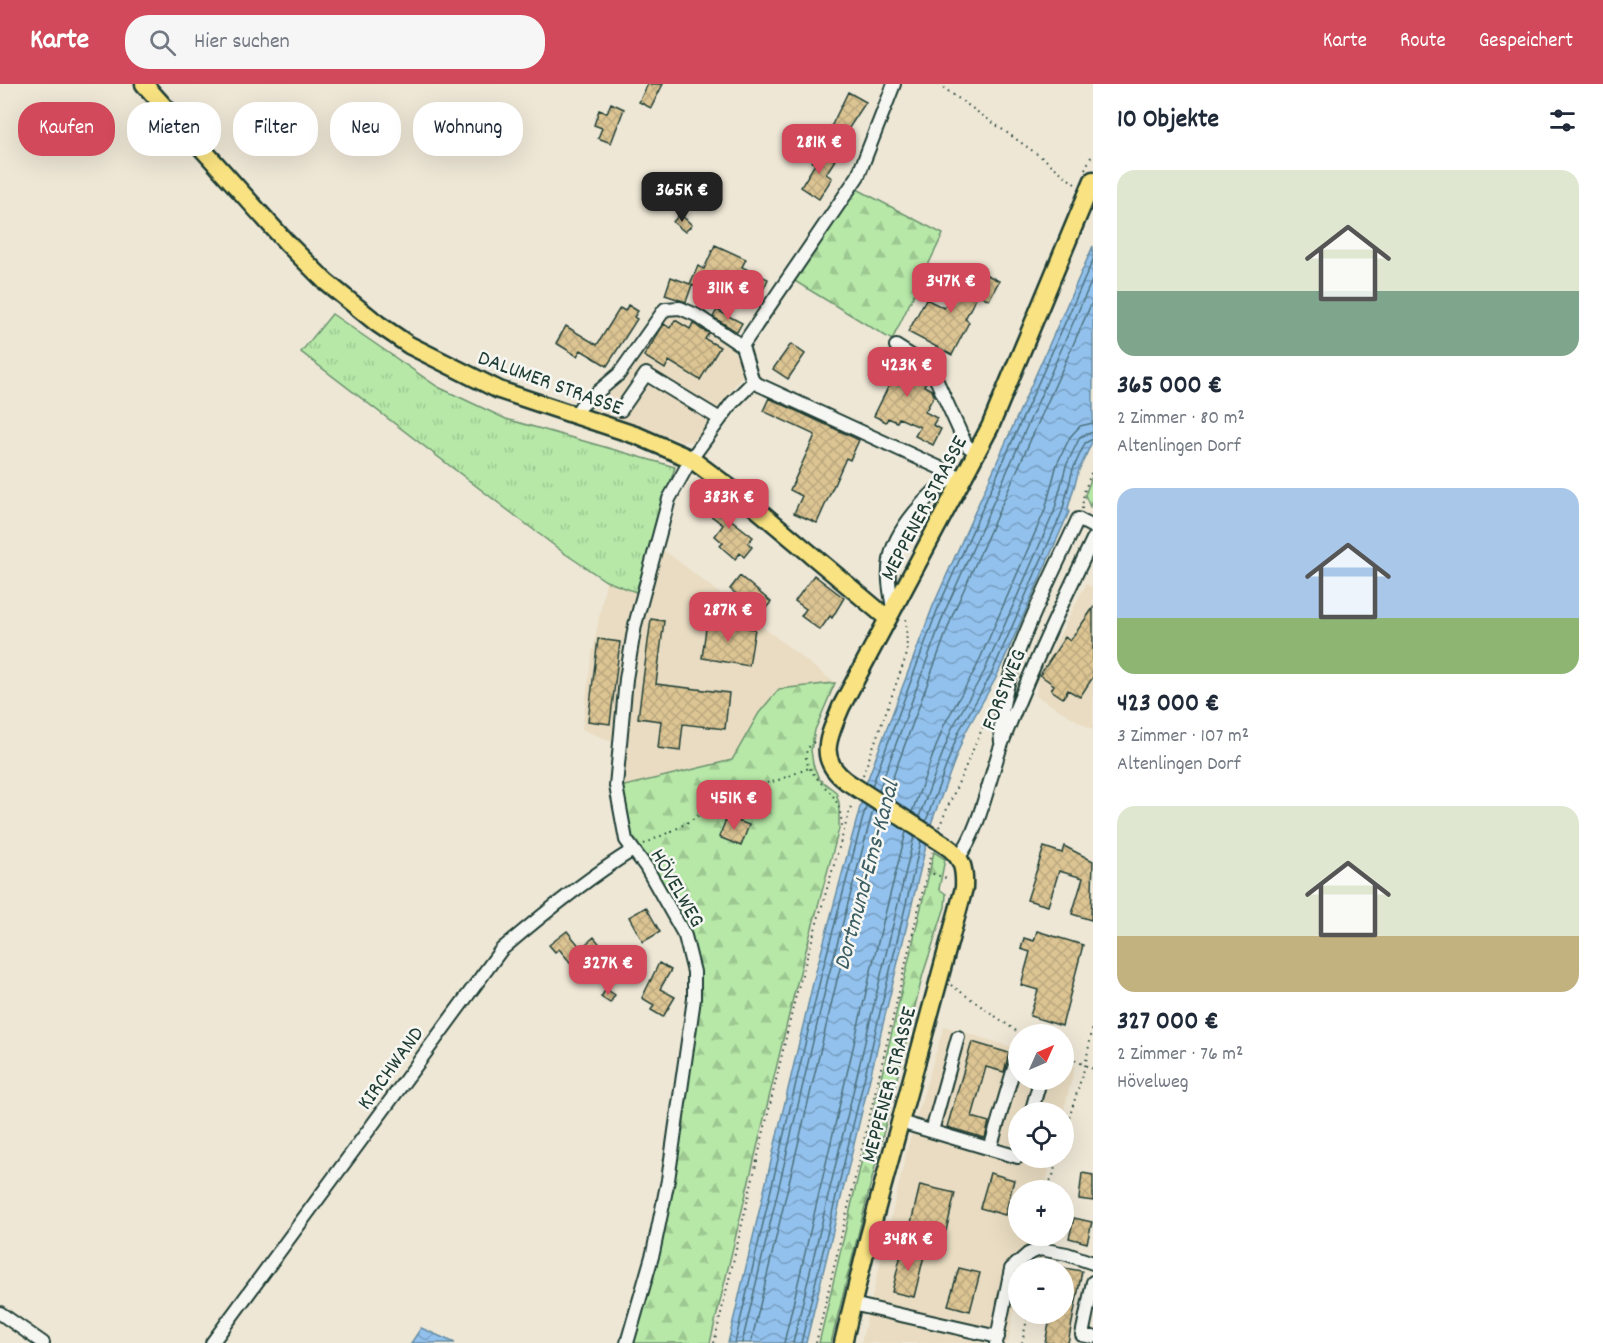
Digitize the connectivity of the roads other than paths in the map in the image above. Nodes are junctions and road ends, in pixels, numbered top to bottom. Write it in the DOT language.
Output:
graph roads {
  1 [pos="144,84"];
  2 [pos="894,84"];
  3 [pos="1090,186"];
  4 [pos="742,346"];
  5 [pos="896,346"];
  6 [pos="753,382"];
  7 [pos="621,410"];
  8 [pos="575,416"];
  9 [pos="720,419"];
  10 [pos="977,453"];
  11 [pos="691,459"];
  12 [pos="959,477"];
  13 [pos="1093,527"];
  14 [pos="1093,539"];
  15 [pos="893,607"];
  16 [pos="1001,746"];
  17 [pos="633,850"];
  18 [pos="959,856"];
  19 [pos="958,1037"];
  20 [pos="1008,1088"];
  21 [pos="900,1122"];
  22 [pos="932,1131"];
  23 [pos="990,1149"];
  24 [pos="1008,1154"];
  25 [pos="1093,1263"];
  26 [pos="1093,1282"];
  27 [pos="852,1304"];
  28 [pos="0,1312"];
  29 [pos="1088,1336"];
  30 [pos="997,1340"];
  31 [pos="42,1343"];
  32 [pos="212,1343"];
  33 [pos="627,1343"];
  34 [pos="843,1343"];
  1 -- 8 [label="main road, DALUMER STRASSE"];
  2 -- 4 [label="street"];
  3 -- 10 [label="main road, MEPPENER STRASSE"];
  4 -- 6 [label="street"];
  4 -- 8 [label="street"];
  5 -- 10 [label="street"];
  6 -- 9 [label="street, HÖVELWEG"];
  6 -- 12 [label="street"];
  7 -- 9 [label="street"];
  8 -- 11 [label="main road, DALUMER STRASSE"];
  9 -- 11 [label="street, HÖVELWEG"];
  10 -- 12 [label="main road, MEPPENER STRASSE"];
  11 -- 15 [label="main road, DALUMER STRASSE"];
  11 -- 17 [label="street, HÖVELWEG"];
  12 -- 15 [label="main road, MEPPENER STRASSE"];
  12 -- 15 [label="street"];
  13 -- 16 [label="street"];
  14 -- 16 [label="street, FORSTWEG"];
  15 -- 18 [label="main road, MEPPENER STRASSE, bridge"];
  16 -- 18 [label="street, FORSTWEG"];
  17 -- 32 [label="street, KIRCHWAND"];
  17 -- 33 [label="street, HÖVELWEG"];
  18 -- 21 [label="main road, MEPPENER STRASSE"];
  19 -- 22 [label="street"];
  20 -- 23 [label="street"];
  21 -- 22 [label="street"];
  21 -- 27 [label="main road, MEPPENER STRASSE"];
  22 -- 23 [label="street"];
  23 -- 24 [label="street"];
  25 -- 30 [label="street"];
  26 -- 29 [label="street"];
  27 -- 30 [label="street"];
  27 -- 34 [label="main road, MEPPENER STRASSE"];
  28 -- 31 [label="street"];
}
